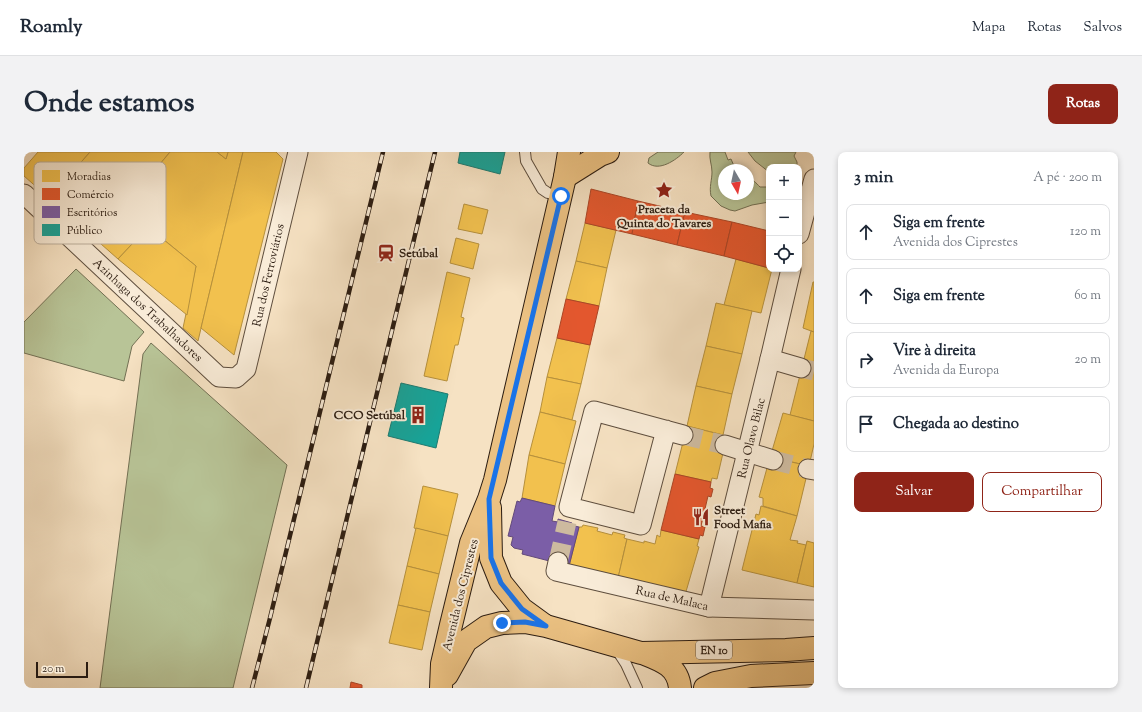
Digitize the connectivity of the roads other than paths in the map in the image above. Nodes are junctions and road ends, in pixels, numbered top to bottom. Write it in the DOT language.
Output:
graph roads {
  1 [pos="298,152"];
  2 [pos="525,152"];
  3 [pos="569,152"];
  4 [pos="608,152"];
  5 [pos="814,179"];
  6 [pos="563,186"];
  7 [pos="24,194"];
  8 [pos="34,203"];
  9 [pos="802,223"];
  10 [pos="78,244"];
  11 [pos="790,272"];
  12 [pos="770,359"];
  13 [pos="801,368"];
  14 [pos="219,376"];
  15 [pos="725,445"];
  16 [pos="747,452"];
  17 [pos="773,460"];
  18 [pos="489,499"];
  19 [pos="568,514"];
  20 [pos="557,567"];
  21 [pos="709,607"];
  22 [pos="814,610"];
  23 [pos="546,626"];
  24 [pos="614,645"];
  25 [pos="814,648"];
  26 [pos="641,653"];
  27 [pos="814,673"];
  28 [pos="710,686"];
  29 [pos="442,687"];
  30 [pos="637,688"];
  31 [pos="680,688"];
  1 -- 14 [label="street, Rua dos Ferroviários"];
  2 -- 6 [label="lane"];
  3 -- 6 [label="main road, Avenida dos Ciprestes"];
  4 -- 6 [label="main road"];
  5 -- 9 [label="street"];
  6 -- 18 [label="main road, Avenida dos Ciprestes"];
  7 -- 8 [label="street, Azinhaga dos Trabalhadores"];
  10 -- 14 [label="street, Azinhaga dos Trabalhadores"];
  11 -- 12 [label="street, Rua Olavo Bilac"];
  12 -- 13 [label="street"];
  12 -- 16 [label="street, Rua Olavo Bilac"];
  15 -- 16 [label="street"];
  16 -- 17 [label="street"];
  16 -- 21 [label="street, Rua Olavo Bilac"];
  18 -- 23 [label="main road"];
  18 -- 29 [label="main road, Avenida dos Ciprestes"];
  19 -- 19 [label="street"];
  20 -- 21 [label="street, Rua de Malaca"];
  21 -- 22 [label="street, Rua de Malaca"];
  23 -- 24 [label="main road, EN 10"];
  23 -- 29 [label="main road, EN 10"];
  24 -- 26 [label="main road, EN 10"];
  24 -- 30 [label="lane"];
  25 -- 26 [label="main road, EN 10"];
  26 -- 31 [label="main road"];
  27 -- 28 [label="main road"];
}
